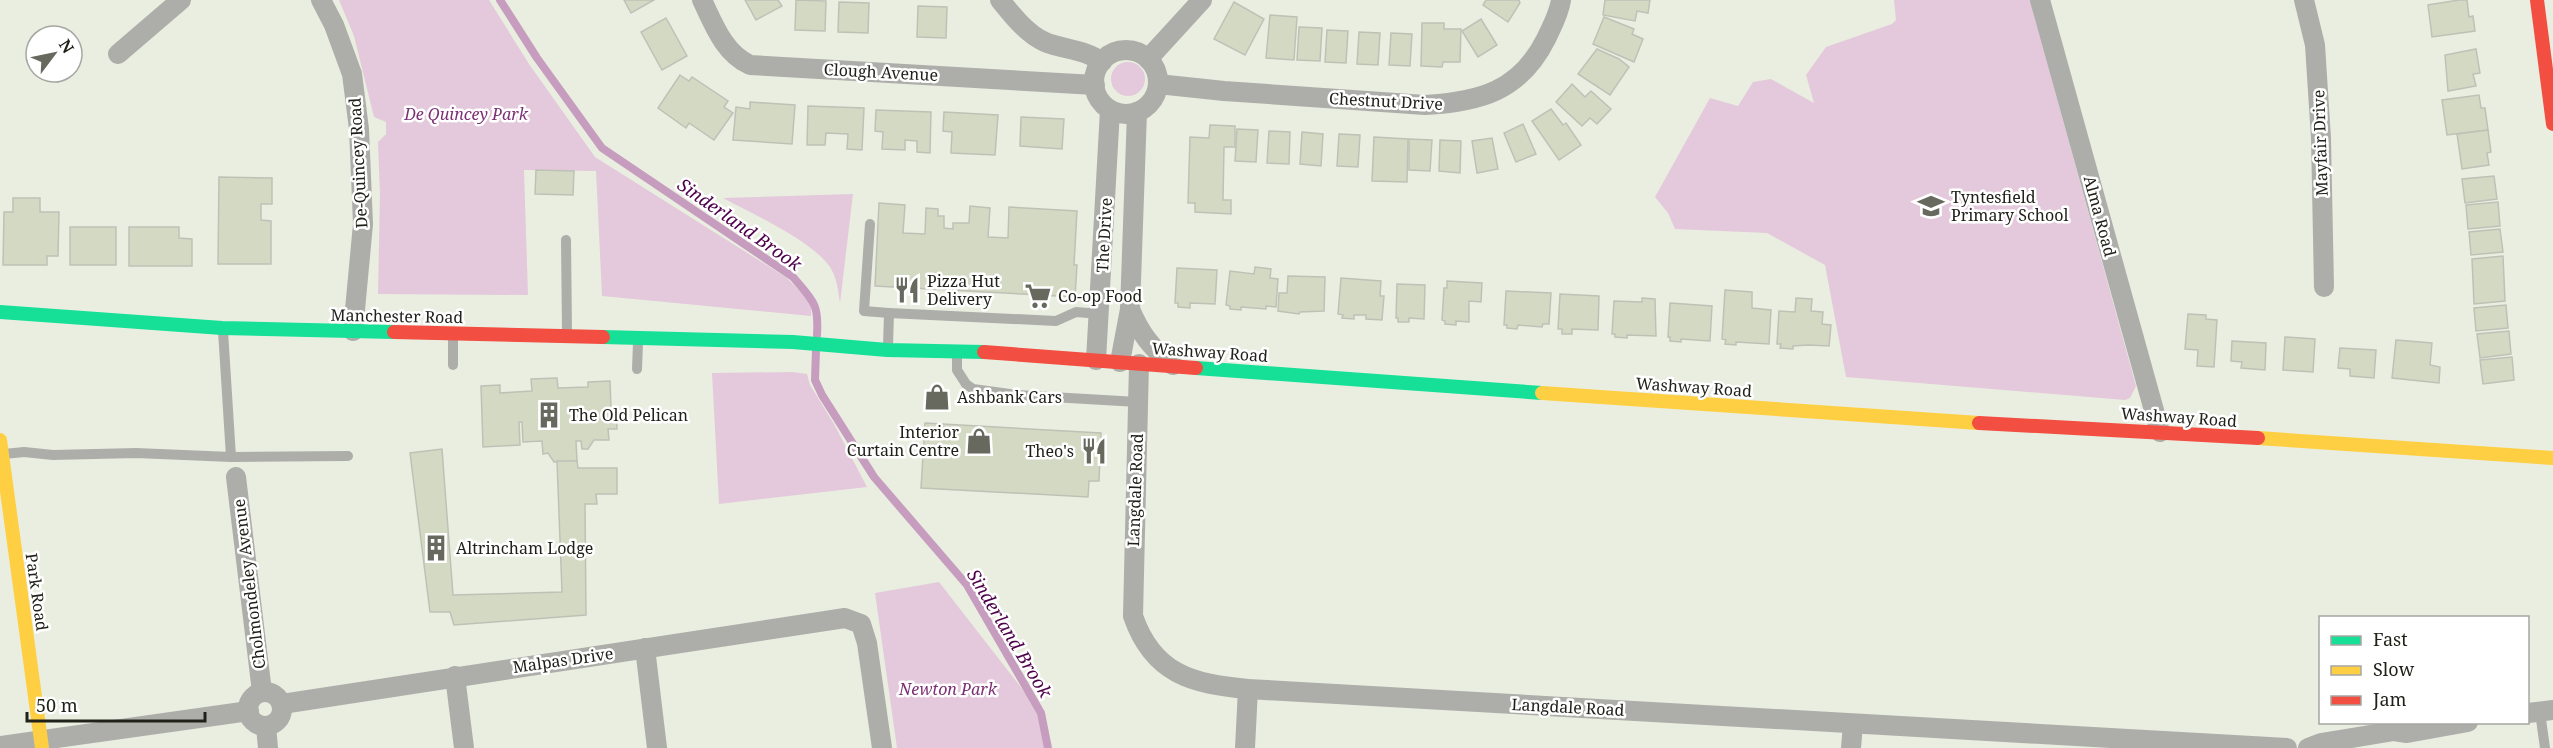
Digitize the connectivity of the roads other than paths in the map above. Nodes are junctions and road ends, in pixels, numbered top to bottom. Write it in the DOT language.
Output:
graph roads {
  1 [pos="182,0"];
  2 [pos="321,0"];
  3 [pos="702,0"];
  4 [pos="1000,0"];
  5 [pos="1202,0"];
  6 [pos="1561,0"];
  7 [pos="2040,0"];
  8 [pos="2304,0"];
  9 [pos="2537,0"];
  10 [pos="118,54"];
  11 [pos="1149,59"];
  12 [pos="1102,62"];
  13 [pos="1158,84"];
  14 [pos="1095,85"];
  15 [pos="1110,110"];
  16 [pos="1137,112"];
  17 [pos="2553,124"];
  18 [pos="870,224"];
  19 [pos="566,240"];
  20 [pos="2324,287"];
  21 [pos="1130,309"];
  22 [pos="0,312"];
  23 [pos="889,313"];
  24 [pos="1100,314"];
  25 [pos="222,328"];
  26 [pos="353,331"];
  27 [pos="453,334"];
  28 [pos="567,337"];
  29 [pos="638,339"];
  30 [pos="834,345"];
  31 [pos="887,350"];
  32 [pos="957,350"];
  33 [pos="1096,360"];
  34 [pos="1130,363"];
  35 [pos="453,365"];
  36 [pos="1176,367"];
  37 [pos="637,369"];
  38 [pos="1138,402"];
  39 [pos="2160,432"];
  40 [pos="1,447"];
  41 [pos="348,456"];
  42 [pos="231,457"];
  43 [pos="2553,459"];
  44 [pos="236,477"];
  45 [pos="645,648"];
  46 [pos="454,676"];
  47 [pos="1248,688"];
  48 [pos="262,692"];
  49 [pos="282,704"];
  50 [pos="249,711"];
  51 [pos="2540,711"];
  52 [pos="1853,724"];
  53 [pos="2462,724"];
  54 [pos="266,726"];
  55 [pos="42,744"];
  56 [pos="0,746"];
  57 [pos="268,748"];
  58 [pos="464,748"];
  59 [pos="657,748"];
  60 [pos="882,748"];
  61 [pos="1245,748"];
  62 [pos="1851,748"];
  63 [pos="2287,748"];
  64 [pos="2308,748"];
  65 [pos="2545,748"];
  1 -- 10 [label="street"];
  2 -- 26 [label="street, De-Quincey Road"];
  3 -- 14 [label="street, Clough Avenue"];
  4 -- 12 [label="street"];
  5 -- 11 [label="street"];
  6 -- 13 [label="street, Chestnut Drive"];
  7 -- 39 [label="street, Alma Road"];
  8 -- 20 [label="street, Mayfair Drive"];
  9 -- 17 [label="main road"];
  11 -- 12 [label="street"];
  11 -- 13 [label="street"];
  12 -- 14 [label="street"];
  13 -- 16 [label="street"];
  14 -- 15 [label="street"];
  15 -- 16 [label="street"];
  15 -- 24 [label="street, The Drive"];
  16 -- 21 [label="street, The Drive"];
  18 -- 23 [label="lane"];
  19 -- 28 [label="lane"];
  21 -- 34 [label="street, The Drive"];
  21 -- 36 [label="street, The Drive"];
  22 -- 25 [label="main road, Manchester Road"];
  23 -- 24 [label="lane"];
  23 -- 31 [label="lane"];
  24 -- 33 [label="street, The Drive"];
  25 -- 26 [label="main road, Manchester Road"];
  25 -- 42 [label="lane"];
  26 -- 27 [label="main road, Manchester Road"];
  27 -- 28 [label="main road, Manchester Road"];
  27 -- 35 [label="lane"];
  28 -- 29 [label="main road, Manchester Road"];
  29 -- 30 [label="main road, Manchester Road"];
  29 -- 37 [label="lane"];
  30 -- 31 [label="main road, Washway Road"];
  31 -- 32 [label="main road, Washway Road"];
  32 -- 33 [label="main road, Washway Road"];
  32 -- 38 [label="lane"];
  33 -- 34 [label="main road, Washway Road"];
  34 -- 36 [label="main road, Washway Road"];
  34 -- 38 [label="street, Langdale Road"];
  36 -- 39 [label="main road, Washway Road"];
  38 -- 47 [label="street, Langdale Road"];
  39 -- 43 [label="main road, Washway Road"];
  40 -- 42 [label="lane"];
  40 -- 55 [label="main road, Park Road"];
  41 -- 42 [label="lane"];
  44 -- 48 [label="street, Cholmondeley Avenue"];
  45 -- 46 [label="street, Malpas Drive"];
  45 -- 59 [label="street"];
  45 -- 60 [label="street, Malpas Drive"];
  46 -- 49 [label="street, Malpas Drive"];
  46 -- 58 [label="street"];
  47 -- 52 [label="street, Langdale Road"];
  47 -- 61 [label="street"];
  48 -- 49 [label="street"];
  48 -- 50 [label="street"];
  49 -- 54 [label="street"];
  50 -- 54 [label="street"];
  50 -- 55 [label="street"];
  51 -- 65 [label="lane"];
  52 -- 62 [label="street"];
  52 -- 63 [label="street, Langdale Road"];
  53 -- 64 [label="street"];
  54 -- 57 [label="street"];
  55 -- 56 [label="street"];
}
